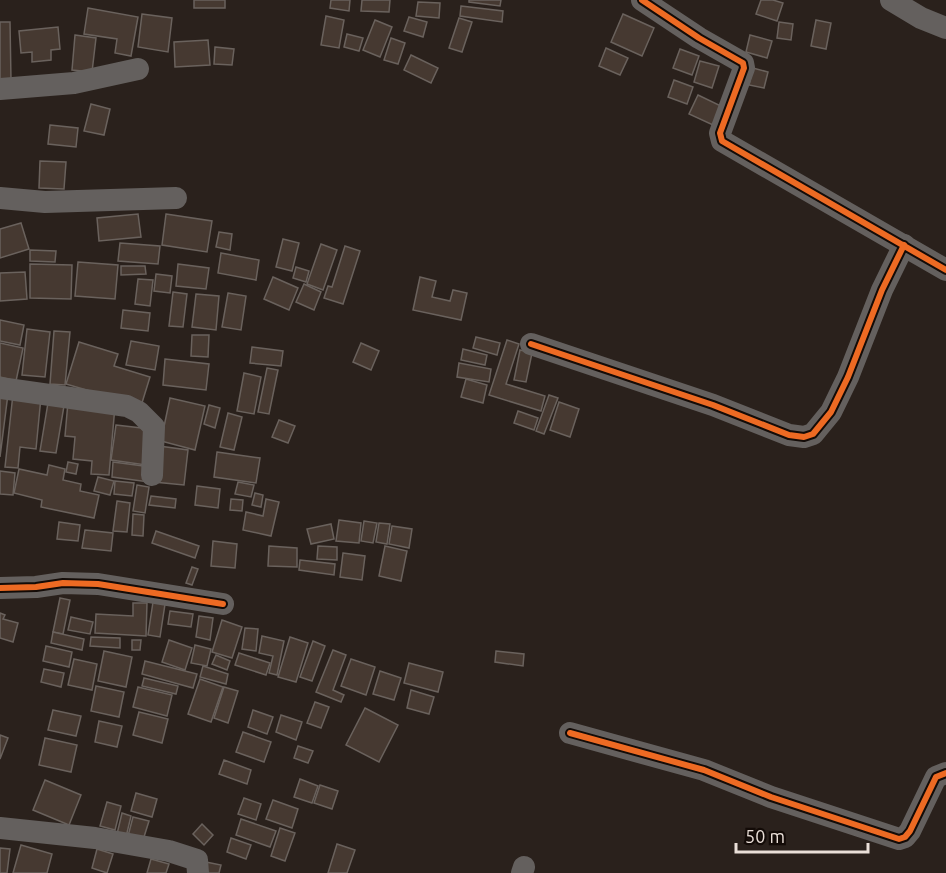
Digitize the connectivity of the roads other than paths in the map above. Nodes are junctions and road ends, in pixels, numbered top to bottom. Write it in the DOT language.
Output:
graph roads {
  1 [pos="642,0"];
  2 [pos="891,0"];
  3 [pos="946,28"];
  4 [pos="138,69"];
  5 [pos="0,89"];
  6 [pos="0,198"];
  7 [pos="176,198"];
  8 [pos="904,245"];
  9 [pos="946,270"];
  10 [pos="531,344"];
  11 [pos="0,388"];
  12 [pos="152,475"];
  13 [pos="0,588"];
  14 [pos="223,604"];
  15 [pos="570,733"];
  16 [pos="946,773"];
  17 [pos="0,828"];
  18 [pos="198,873"];
  1 -- 8 [label="street"];
  2 -- 3 [label="street"];
  4 -- 5 [label="street"];
  6 -- 7 [label="street"];
  8 -- 9 [label="street"];
  8 -- 10 [label="street"];
  11 -- 12 [label="street"];
  13 -- 14 [label="street"];
  15 -- 16 [label="street"];
  17 -- 18 [label="street"];
}
